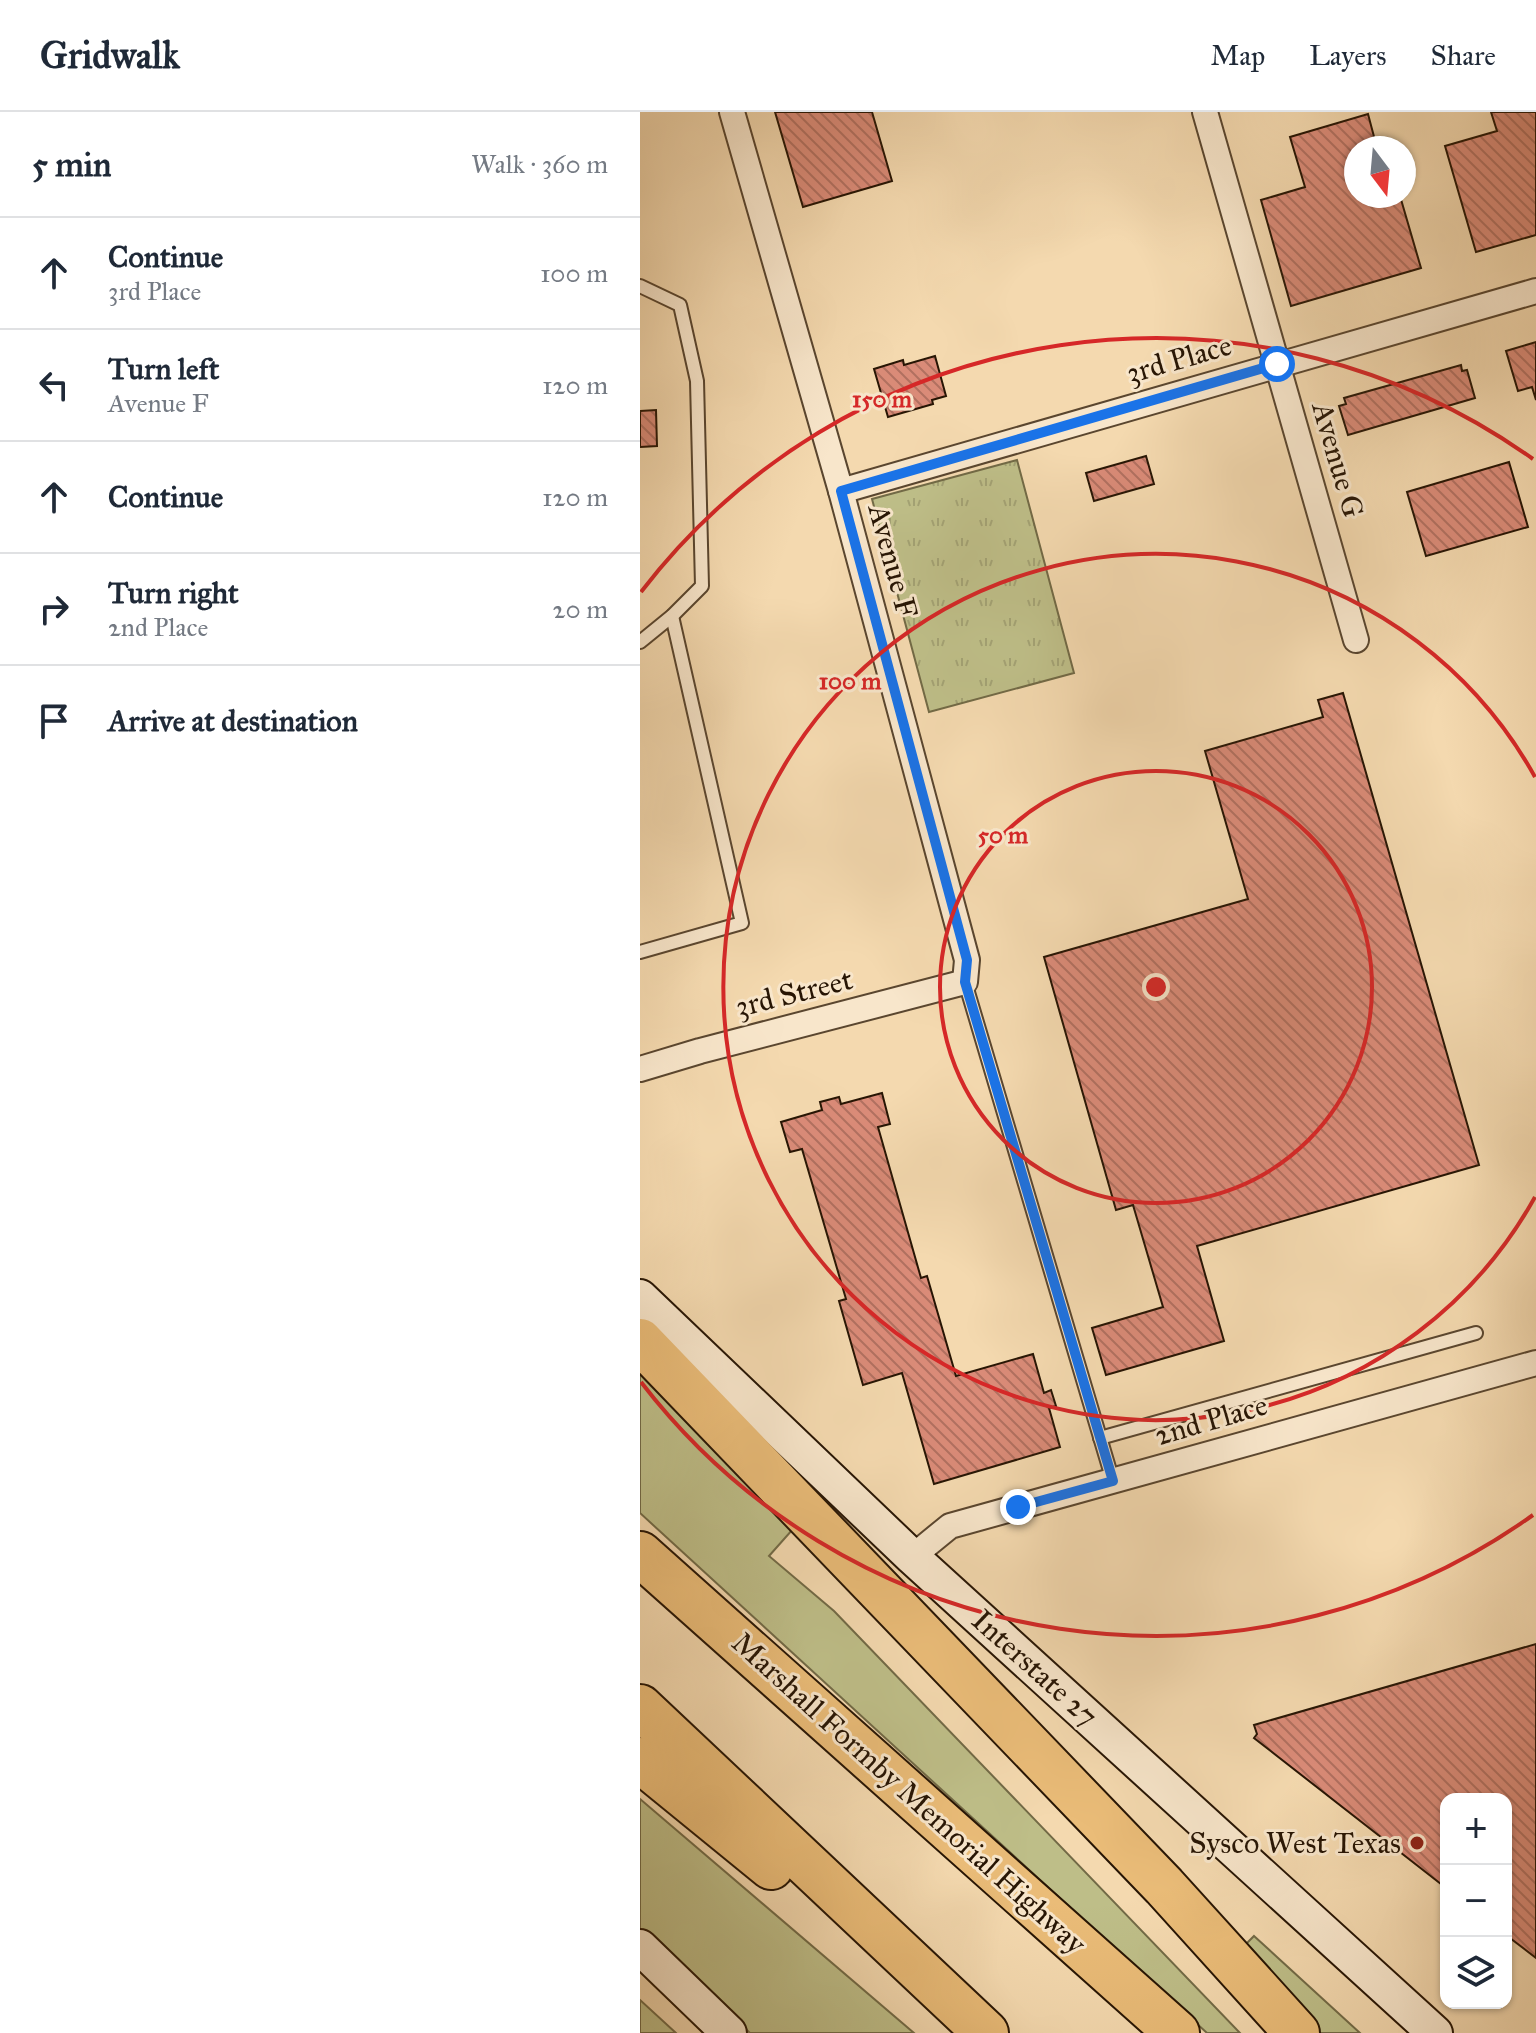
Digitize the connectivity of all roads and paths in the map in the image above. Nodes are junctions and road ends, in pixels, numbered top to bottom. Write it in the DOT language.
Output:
graph roads {
  1 [pos="732,112"];
  2 [pos="1205,112"];
  3 [pos="640,286"];
  4 [pos="1536,291"];
  5 [pos="1277,364"];
  6 [pos="841,491"];
  7 [pos="672,616"];
  8 [pos="1356,640"];
  9 [pos="640,642"];
  10 [pos="640,952"];
  11 [pos="965,982"];
  12 [pos="640,1069"];
  13 [pos="640,1297"];
  14 [pos="1476,1333"];
  15 [pos="640,1341"];
  16 [pos="1536,1363"];
  17 [pos="1100,1438"];
  18 [pos="1113,1481"];
  19 [pos="640,1554"];
  20 [pos="912,1557"];
  21 [pos="640,1707"];
  22 [pos="640,1760"];
  23 [pos="640,1947"];
  24 [pos="729,2033"];
  25 [pos="972,2033"];
  26 [pos="986,2033"];
  27 [pos="1177,2033"];
  28 [pos="1297,2033"];
  29 [pos="1435,2033"];
  1 -- 6 [label="street, Avenue F"];
  2 -- 5 [label="street, Avenue G"];
  3 -- 7 [label="lane"];
  4 -- 5 [label="street, 3rd Place"];
  5 -- 6 [label="street, 3rd Place"];
  5 -- 8 [label="street, Avenue G"];
  6 -- 11 [label="street, Avenue F"];
  7 -- 9 [label="lane"];
  7 -- 10 [label="lane"];
  11 -- 12 [label="street, 3rd Street"];
  11 -- 17 [label="lane"];
  13 -- 20 [label="main road, Interstate 27"];
  14 -- 17 [label="lane"];
  15 -- 28 [label="highway"];
  16 -- 18 [label="street, 2nd Place"];
  17 -- 18 [label="lane"];
  18 -- 20 [label="street, 2nd Place"];
  19 -- 27 [label="highway, Marshall Formby Memorial Highway"];
  20 -- 29 [label="main road, Interstate 27"];
  21 -- 26 [label="highway"];
  22 -- 25 [label="highway"];
  23 -- 24 [label="main road"];
}
